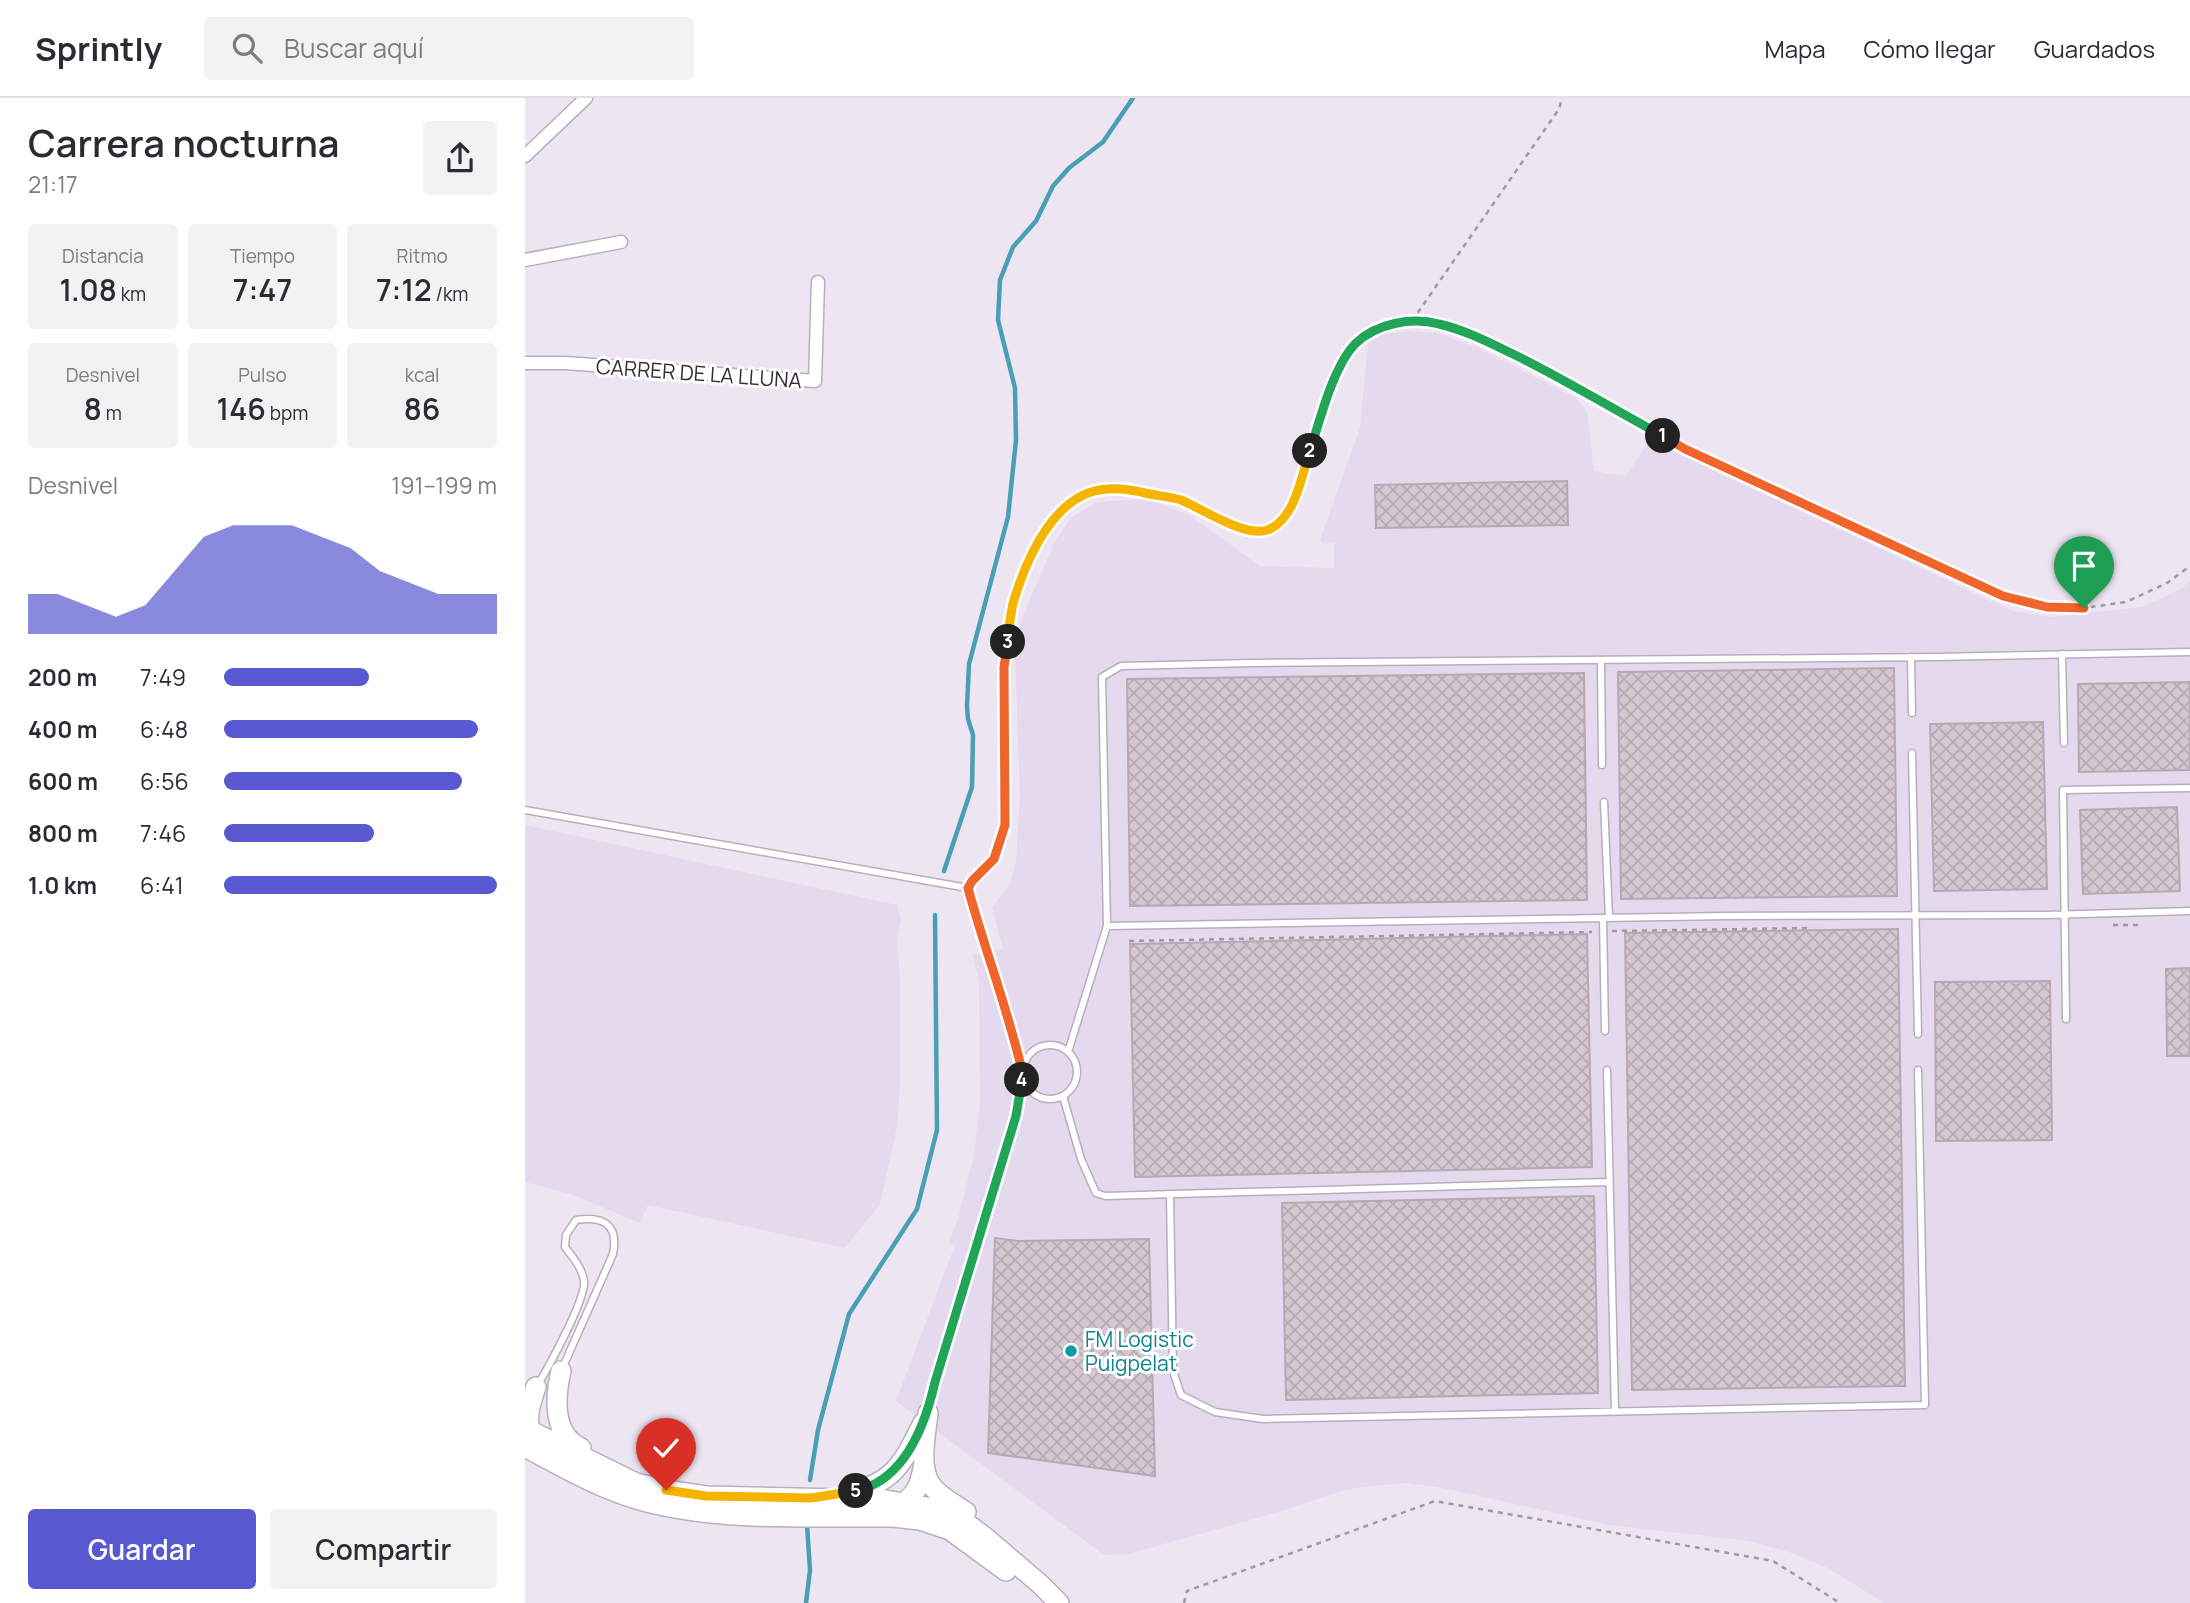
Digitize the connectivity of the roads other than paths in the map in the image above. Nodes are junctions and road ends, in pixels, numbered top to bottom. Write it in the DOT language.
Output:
graph roads {
  1 [pos="586,98"];
  2 [pos="525,156"];
  3 [pos="621,242"];
  4 [pos="525,260"];
  5 [pos="818,282"];
  6 [pos="525,363"];
  7 [pos="1141,492"];
  8 [pos="2190,652"];
  9 [pos="2062,654"];
  10 [pos="1910,657"];
  11 [pos="1601,661"];
  12 [pos="1912,713"];
  13 [pos="2064,743"];
  14 [pos="1912,753"];
  15 [pos="1602,765"];
  16 [pos="2190,788"];
  17 [pos="1604,802"];
  18 [pos="525,810"];
  19 [pos="968,888"];
  20 [pos="2190,911"];
  21 [pos="2065,914"];
  22 [pos="1916,916"];
  23 [pos="1606,918"];
  24 [pos="1107,926"];
  25 [pos="2066,1019"];
  26 [pos="1605,1031"];
  27 [pos="1918,1034"];
  28 [pos="1069,1052"];
  29 [pos="1607,1070"];
  30 [pos="1918,1070"];
  31 [pos="1023,1075"];
  32 [pos="1063,1096"];
  33 [pos="1609,1182"];
  34 [pos="1170,1194"];
  35 [pos="561,1371"];
  36 [pos="531,1390"];
  37 [pos="1615,1410"];
  38 [pos="928,1413"];
  39 [pos="526,1434"];
  40 [pos="924,1461"];
  41 [pos="897,1470"];
  42 [pos="706,1496"];
  43 [pos="811,1498"];
  44 [pos="904,1503"];
  45 [pos="727,1515"];
  46 [pos="969,1544"];
  47 [pos="1029,1574"];
  48 [pos="1051,1603"];
  49 [pos="1059,1603"];
  1 -- 2 [label="street"];
  3 -- 4 [label="street"];
  5 -- 6 [label="street, CARRER DE LA LLUNA"];
  7 -- 19 [label="lane"];
  8 -- 9 [label="lane"];
  9 -- 10 [label="lane"];
  9 -- 13 [label="lane"];
  10 -- 11 [label="lane"];
  10 -- 12 [label="lane"];
  11 -- 15 [label="lane"];
  11 -- 24 [label="lane"];
  14 -- 22 [label="lane"];
  16 -- 21 [label="lane"];
  17 -- 23 [label="lane"];
  18 -- 19 [label="lane"];
  19 -- 31 [label="lane"];
  20 -- 21 [label="lane"];
  21 -- 22 [label="lane"];
  21 -- 25 [label="lane"];
  22 -- 23 [label="lane"];
  22 -- 27 [label="lane"];
  23 -- 24 [label="lane"];
  23 -- 26 [label="lane"];
  24 -- 28 [label="lane"];
  28 -- 31 [label="lane"];
  28 -- 32 [label="lane"];
  29 -- 33 [label="lane"];
  30 -- 37 [label="lane"];
  31 -- 32 [label="lane"];
  31 -- 38 [label="lane"];
  32 -- 34 [label="lane"];
  33 -- 34 [label="lane"];
  33 -- 37 [label="lane"];
  34 -- 37 [label="lane"];
  35 -- 36 [label="lane"];
  35 -- 39 [label="street"];
  35 -- 42 [label="street"];
  36 -- 39 [label="street"];
  38 -- 40 [label="street"];
  38 -- 41 [label="street"];
  39 -- 42 [label="street"];
  39 -- 45 [label="street"];
  40 -- 44 [label="street"];
  40 -- 47 [label="street"];
  41 -- 43 [label="street"];
  41 -- 44 [label="street"];
  42 -- 43 [label="street"];
  43 -- 44 [label="street"];
  44 -- 45 [label="street"];
  44 -- 46 [label="street"];
  44 -- 47 [label="street"];
  45 -- 46 [label="street"];
  46 -- 48 [label="street"];
  47 -- 49 [label="street"];
}
